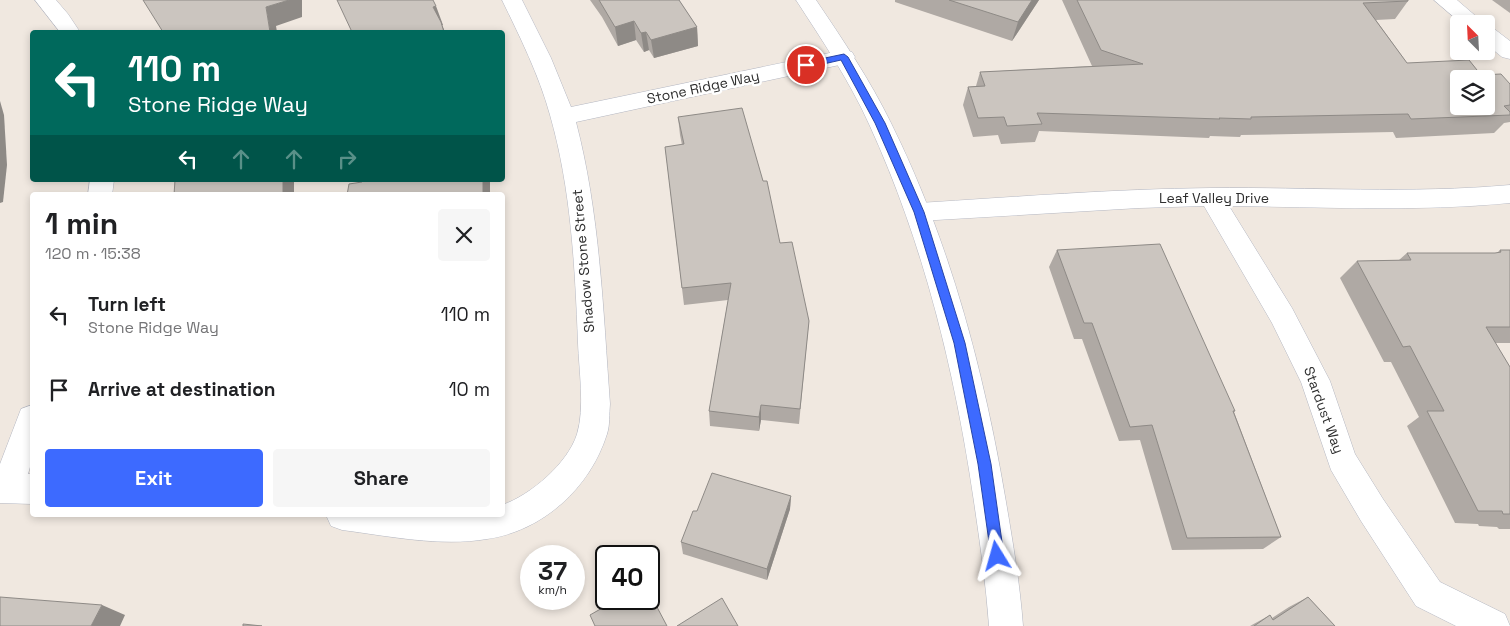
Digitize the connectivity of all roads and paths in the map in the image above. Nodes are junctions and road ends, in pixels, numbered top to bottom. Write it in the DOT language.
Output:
graph roads {
  1 [pos="45,0"];
  2 [pos="512,0"];
  3 [pos="806,0"];
  4 [pos="1444,0"];
  5 [pos="1463,15"];
  6 [pos="69,30"];
  7 [pos="1495,40"];
  8 [pos="1510,52"];
  9 [pos="844,57"];
  10 [pos="562,117"];
  11 [pos="1510,194"];
  12 [pos="1211,197"];
  13 [pos="919,212"];
  14 [pos="30,425"];
  15 [pos="13,489"];
  16 [pos="362,517"];
  17 [pos="1006,626"];
  18 [pos="1493,626"];
  1 -- 6 [label="street"];
  2 -- 10 [label="street, Shadow Stone Street"];
  3 -- 9 [label="street"];
  4 -- 5 [label="street"];
  7 -- 8 [label="street"];
  9 -- 10 [label="street, Stone Ridge Way"];
  9 -- 13 [label="street"];
  10 -- 16 [label="street, Shadow Stone Street"];
  11 -- 12 [label="street, Leaf Valley Drive"];
  12 -- 13 [label="street, Leaf Valley Drive"];
  12 -- 18 [label="street, Stardust Way"];
  13 -- 17 [label="street"];
  14 -- 15 [label="street"];
}
